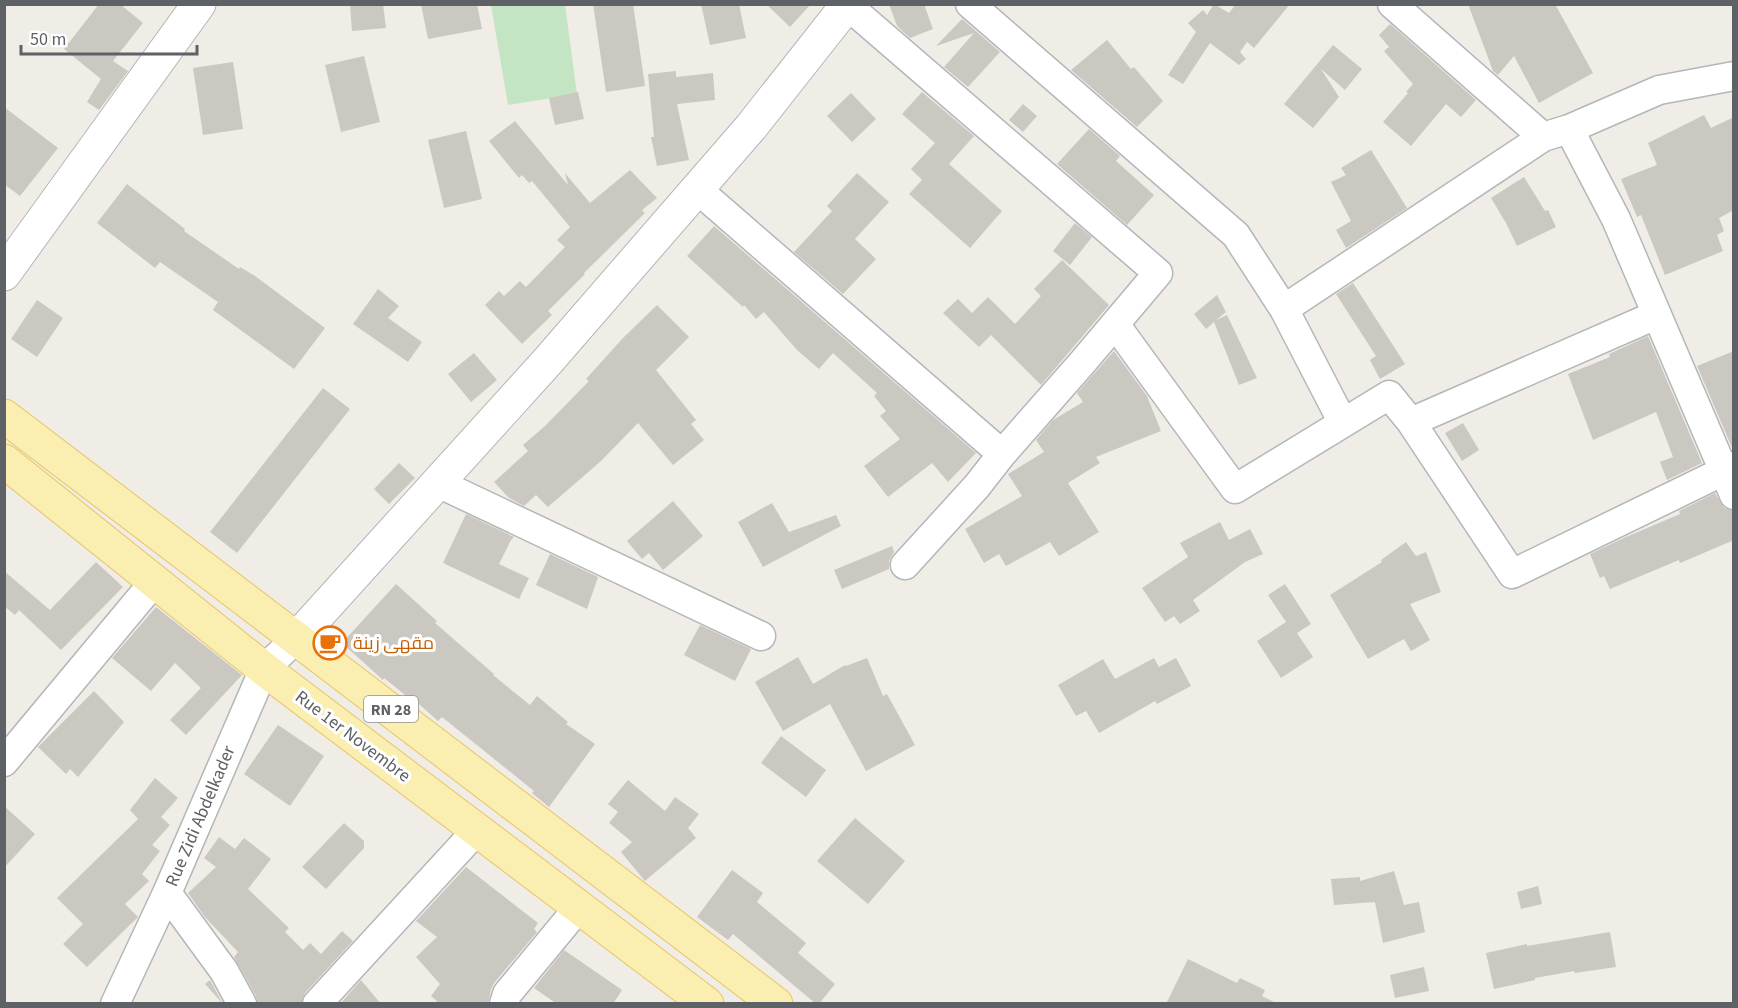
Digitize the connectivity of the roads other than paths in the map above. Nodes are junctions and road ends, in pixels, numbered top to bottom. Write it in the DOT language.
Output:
graph roads {
  1 [pos="199,4"];
  2 [pos="970,4"];
  3 [pos="1392,4"];
  4 [pos="848,5"];
  5 [pos="1734,76"];
  6 [pos="1556,133"];
  7 [pos="697,189"];
  8 [pos="4,274"];
  9 [pos="1284,309"];
  10 [pos="1656,315"];
  11 [pos="1115,324"];
  12 [pos="4,416"];
  13 [pos="1411,422"];
  14 [pos="1343,423"];
  15 [pos="1002,454"];
  16 [pos="4,461"];
  17 [pos="1730,477"];
  18 [pos="438,483"];
  19 [pos="905,565"];
  20 [pos="154,582"];
  21 [pos="761,636"];
  22 [pos="297,638"];
  23 [pos="264,669"];
  24 [pos="4,762"];
  25 [pos="477,830"];
  26 [pos="167,893"];
  27 [pos="579,907"];
  28 [pos="115,1004"];
  29 [pos="242,1004"];
  30 [pos="317,1004"];
  31 [pos="504,1004"];
  32 [pos="707,1004"];
  33 [pos="776,1004"];
  1 -- 8 [label="street"];
  2 -- 9 [label="street"];
  3 -- 6 [label="street"];
  4 -- 7 [label="street"];
  4 -- 11 [label="street"];
  5 -- 6 [label="street"];
  6 -- 9 [label="street"];
  6 -- 10 [label="street"];
  7 -- 15 [label="street"];
  7 -- 18 [label="street"];
  9 -- 14 [label="street"];
  10 -- 13 [label="street"];
  10 -- 17 [label="street"];
  11 -- 14 [label="street"];
  11 -- 15 [label="street"];
  12 -- 22 [label="main road, RN 28"];
  13 -- 14 [label="street"];
  13 -- 17 [label="street"];
  15 -- 19 [label="street"];
  16 -- 20 [label="main road, Rue 1er Novembre / RN 28"];
  18 -- 21 [label="street"];
  18 -- 22 [label="street"];
  20 -- 23 [label="main road, Rue 1er Novembre / RN 28"];
  20 -- 24 [label="street"];
  22 -- 23 [label="street, Rue Zidi Abdelkader"];
  22 -- 33 [label="main road, RN 28"];
  23 -- 25 [label="main road, Rue 1er Novembre / RN 28"];
  23 -- 26 [label="street, Rue Zidi Abdelkader"];
  25 -- 27 [label="main road, Rue 1er Novembre / RN 28"];
  25 -- 30 [label="street"];
  26 -- 28 [label="street, Rue Zidi Abdelkader"];
  26 -- 29 [label="street"];
  27 -- 31 [label="street"];
  27 -- 32 [label="main road, Rue 1er Novembre / RN 28"];
}
